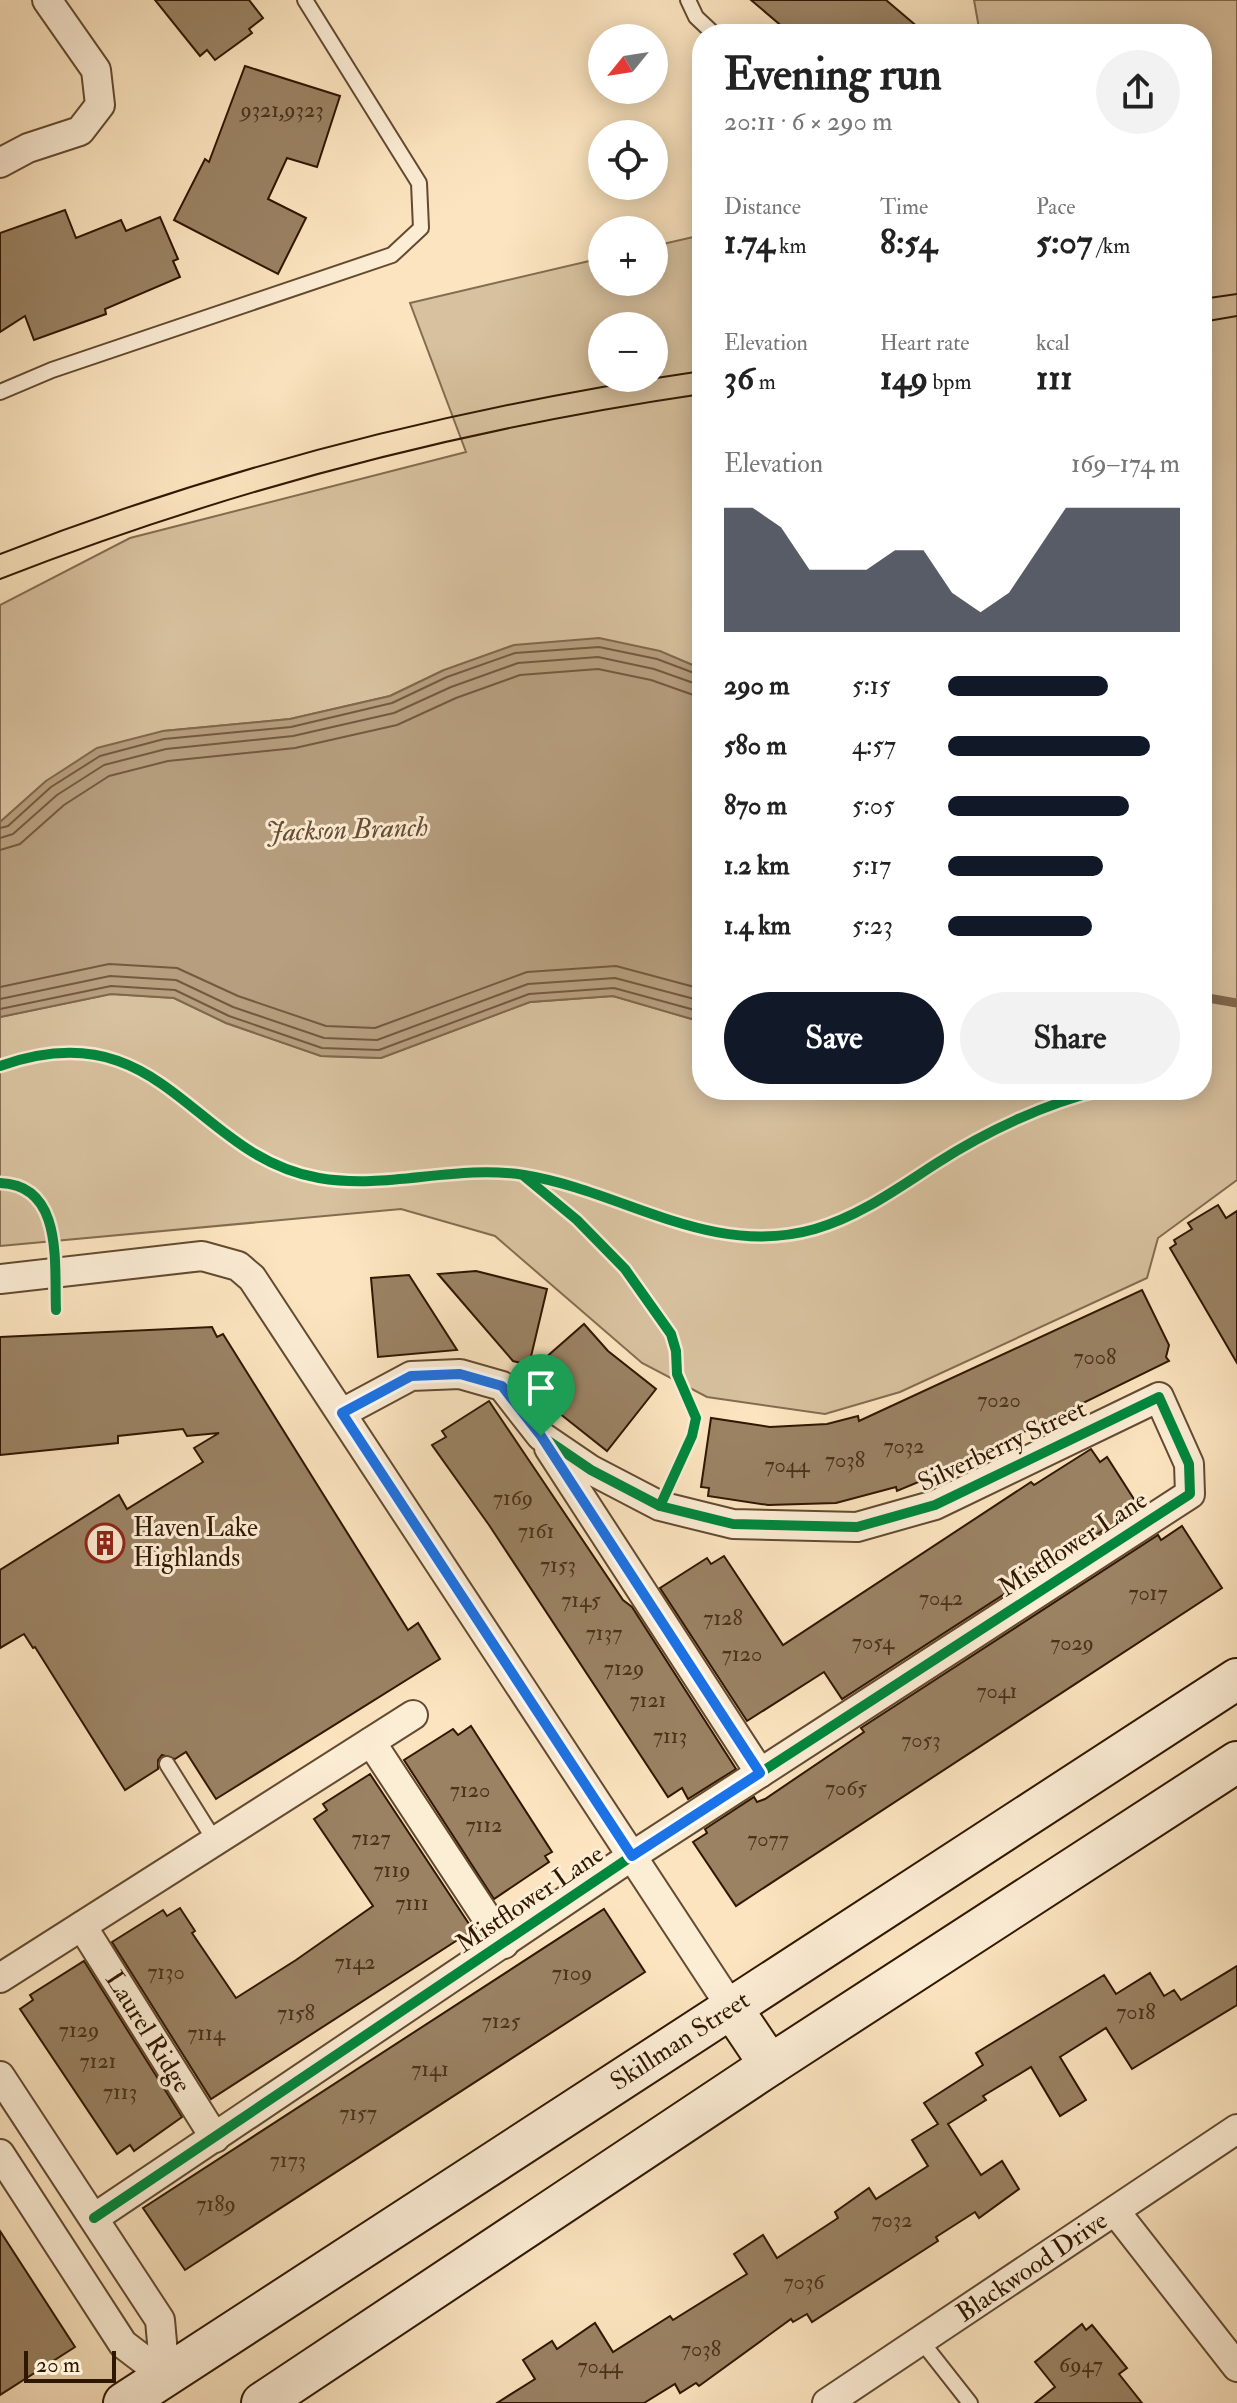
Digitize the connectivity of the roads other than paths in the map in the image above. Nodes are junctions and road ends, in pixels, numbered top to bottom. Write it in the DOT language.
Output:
graph roads {
  1 [pos="47,0"];
  2 [pos="305,0"];
  3 [pos="688,0"];
  4 [pos="703,24"];
  5 [pos="0,163"];
  6 [pos="0,392"];
  7 [pos="0,1279"];
  8 [pos="1159,1397"];
  9 [pos="342,1413"];
  10 [pos="541,1436"];
  11 [pos="1237,1679"];
  12 [pos="413,1715"];
  13 [pos="371,1742"];
  14 [pos="1237,1762"];
  15 [pos="167,1764"];
  16 [pos="760,1773"];
  17 [pos="215,1841"];
  18 [pos="632,1856"];
  19 [pos="82,1926"];
  20 [pos="504,1944"];
  21 [pos="0,1978"];
  22 [pos="731,2007"];
  23 [pos="770,2065"];
  24 [pos="0,2076"];
  25 [pos="1237,2129"];
  26 [pos="215,2138"];
  27 [pos="0,2154"];
  28 [pos="1115,2211"];
  29 [pos="94,2218"];
  30 [pos="922,2342"];
  31 [pos="1237,2367"];
  32 [pos="174,2389"];
  33 [pos="124,2403"];
  34 [pos="262,2403"];
  35 [pos="827,2403"];
  36 [pos="970,2403"];
  1 -- 5 [label="street"];
  2 -- 6 [label="lane"];
  3 -- 4 [label="lane"];
  7 -- 9 [label="street"];
  8 -- 10 [label="street, Silverberry Street"];
  8 -- 16 [label="street, Mistflower Lane"];
  9 -- 10 [label="street, Silverberry Street"];
  9 -- 18 [label="street"];
  10 -- 16 [label="street"];
  11 -- 22 [label="main road, Skillman Street"];
  12 -- 13 [label="street"];
  13 -- 17 [label="street"];
  13 -- 20 [label="street"];
  14 -- 23 [label="main road"];
  15 -- 17 [label="lane"];
  16 -- 18 [label="street, Mistflower Lane"];
  17 -- 19 [label="street"];
  18 -- 20 [label="street, Mistflower Lane"];
  18 -- 22 [label="street"];
  19 -- 21 [label="street"];
  19 -- 26 [label="street, Laurel Ridge"];
  20 -- 26 [label="street, Mistflower Lane"];
  22 -- 23 [label="main road"];
  22 -- 32 [label="main road, Skillman Street"];
  23 -- 34 [label="main road"];
  24 -- 29 [label="street"];
  25 -- 28 [label="street, Blackwood Drive"];
  26 -- 29 [label="street, Mistflower Lane"];
  27 -- 32 [label="street"];
  28 -- 30 [label="street, Blackwood Drive"];
  28 -- 31 [label="street"];
  29 -- 32 [label="street"];
  30 -- 35 [label="street, Blackwood Drive"];
  30 -- 36 [label="lane"];
  32 -- 33 [label="main road, Skillman Street"];
}
